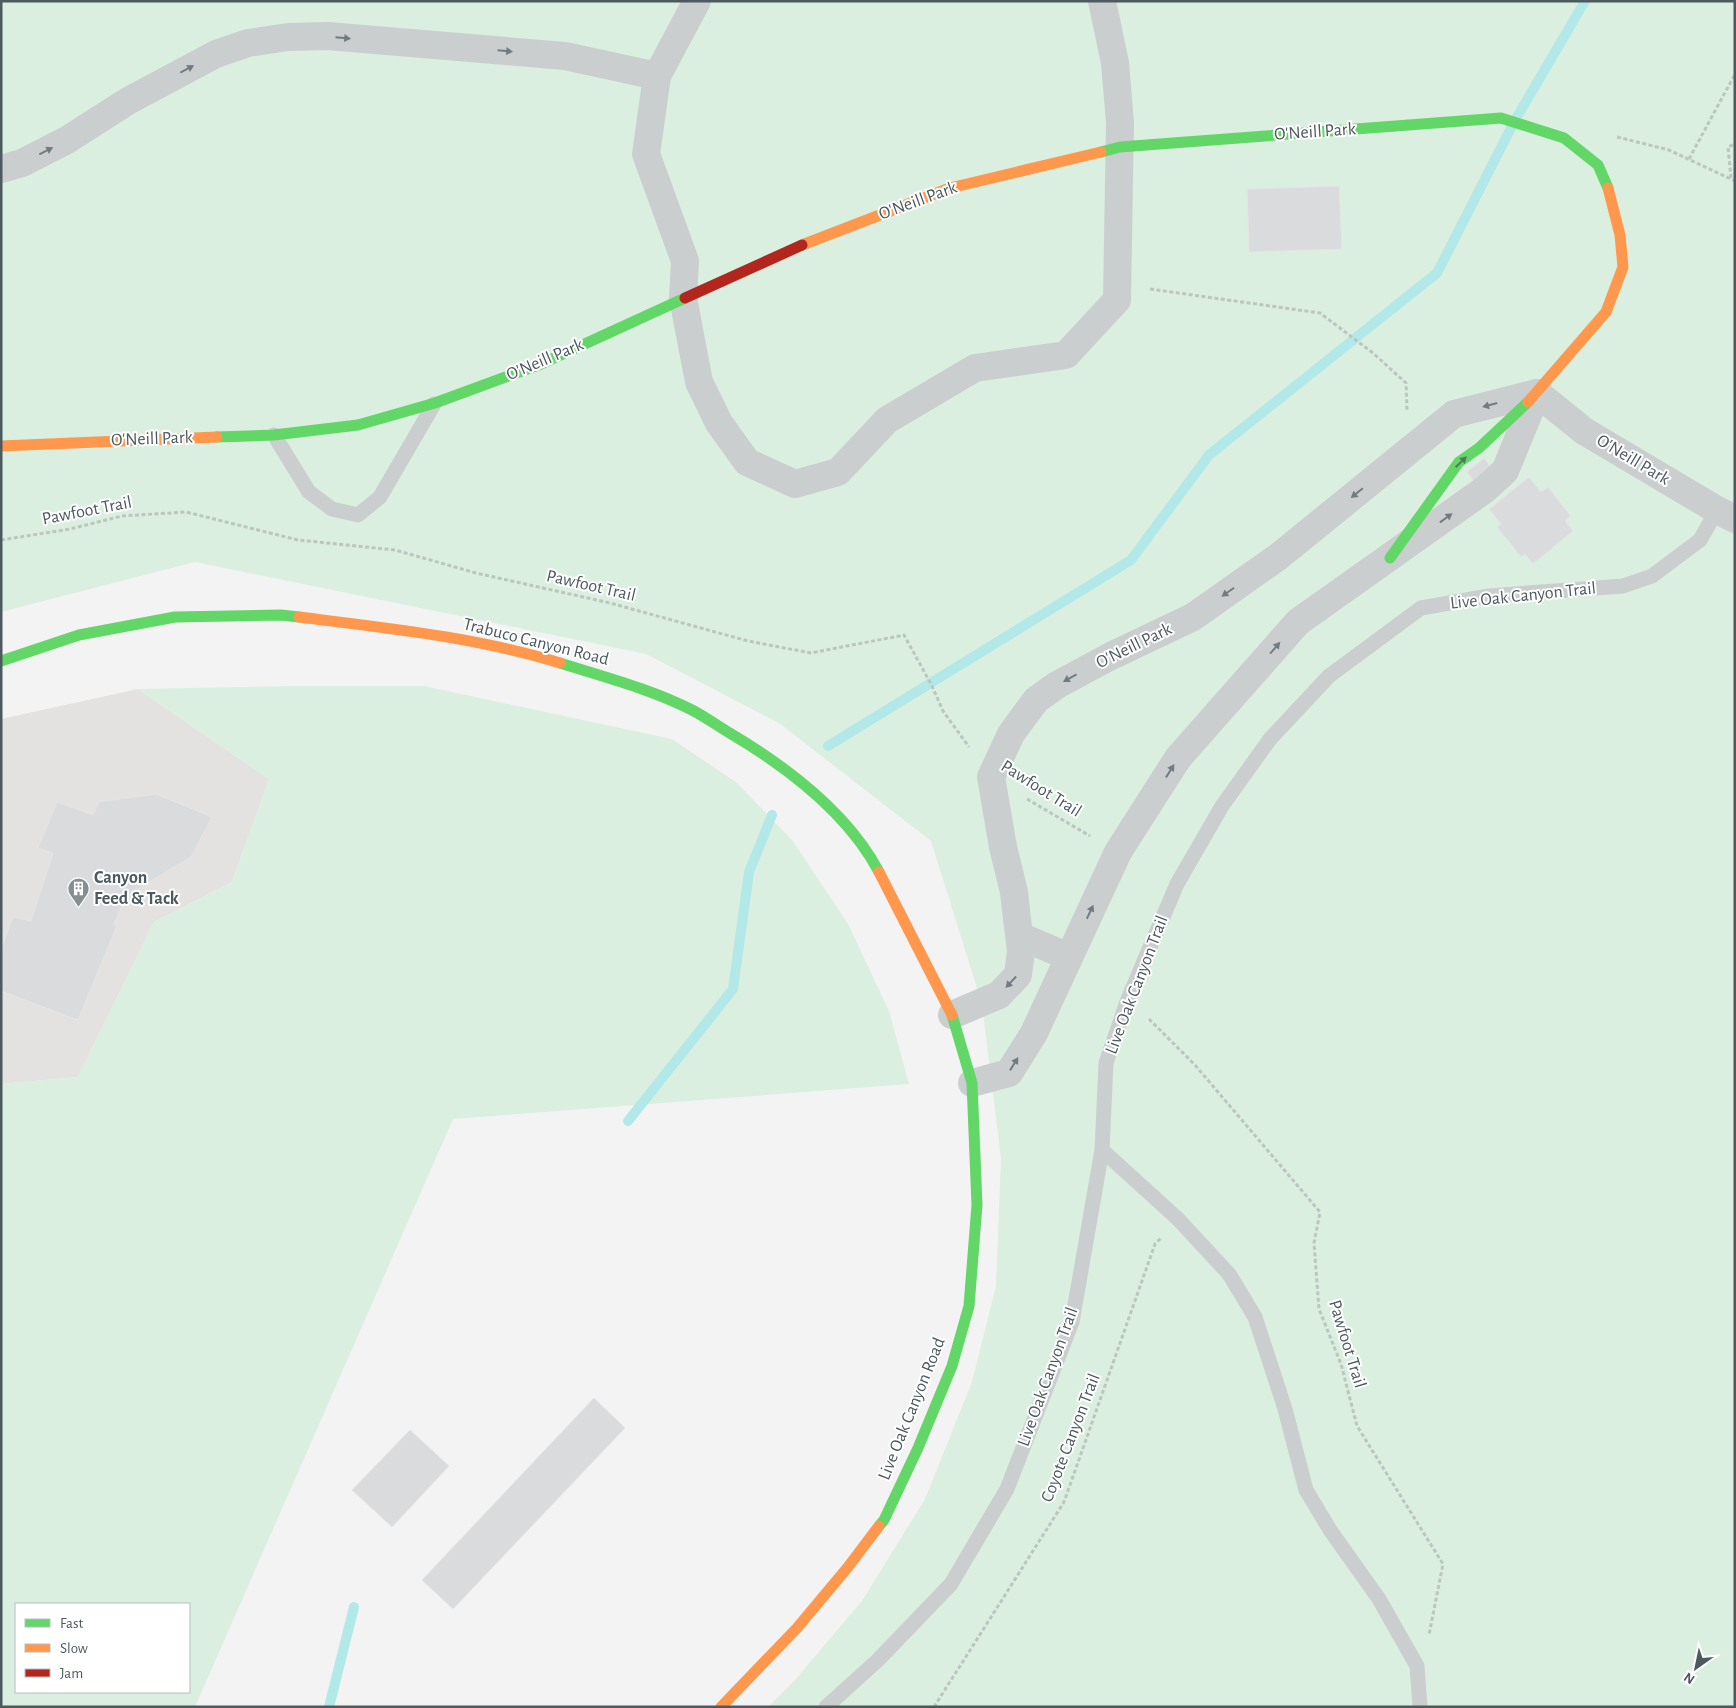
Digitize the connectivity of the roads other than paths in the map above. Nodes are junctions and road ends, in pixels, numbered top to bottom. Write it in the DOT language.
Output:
graph roads {
  1 [pos="697,1"];
  2 [pos="1102,1"];
  3 [pos="657,76"];
  4 [pos="1120,147"];
  5 [pos="1,169"];
  6 [pos="683,298"];
  7 [pos="1537,393"];
  8 [pos="435,403"];
  9 [pos="274,435"];
  10 [pos="1,446"];
  11 [pos="1726,514"];
  12 [pos="1390,558"];
  13 [pos="1,661"];
  14 [pos="1020,936"];
  15 [pos="1069,957"];
  16 [pos="934,980"];
  17 [pos="952,1015"];
  18 [pos="972,1083"];
  19 [pos="1102,1150"];
  20 [pos="721,1707"];
  21 [pos="826,1707"];
  22 [pos="1420,1707"];
  1 -- 3 [label="street"];
  2 -- 4 [label="street"];
  5 -- 3 [label="street, one-way"];
  3 -- 6 [label="street"];
  4 -- 6 [label="street, O'Neill Park"];
  4 -- 6 [label="street"];
  4 -- 7 [label="street, O'Neill Park"];
  6 -- 8 [label="street, O'Neill Park"];
  7 -- 11 [label="street, O'Neill Park"];
  12 -- 7 [label="street, O'Neill Park, one-way"];
  12 -- 7 [label="street, O'Neill Park, one-way"];
  7 -- 14 [label="street, O'Neill Park, one-way"];
  8 -- 9 [label="street, O'Neill Park"];
  8 -- 9 [label="lane"];
  9 -- 10 [label="street, O'Neill Park"];
  11 -- 19 [label="lane, Live Oak Canyon Trail"];
  15 -- 12 [label="street, O'Neill Park, one-way"];
  13 -- 16 [label="street, Trabuco Canyon Road"];
  14 -- 15 [label="street"];
  14 -- 17 [label="street, one-way"];
  18 -- 15 [label="street, O'Neill Park, one-way"];
  16 -- 17 [label="street, Live Oak Canyon Road"];
  17 -- 18 [label="street, Live Oak Canyon Road"];
  18 -- 20 [label="street, Live Oak Canyon Road"];
  19 -- 21 [label="lane, Live Oak Canyon Trail"];
  19 -- 22 [label="lane"];
}
